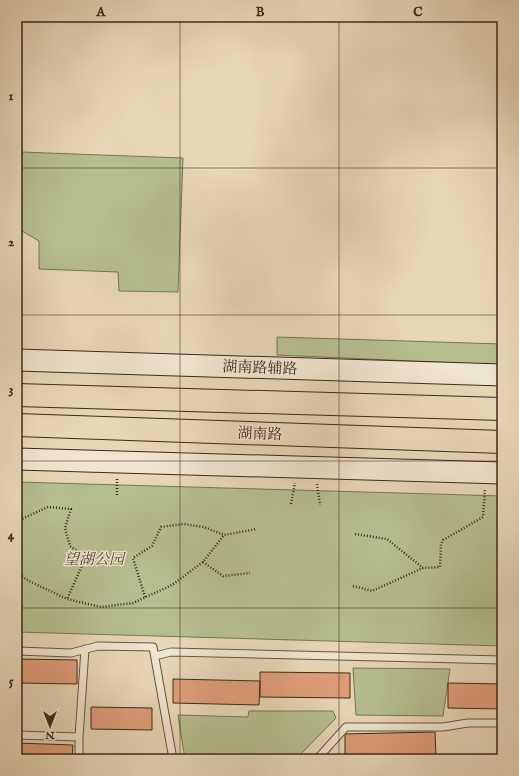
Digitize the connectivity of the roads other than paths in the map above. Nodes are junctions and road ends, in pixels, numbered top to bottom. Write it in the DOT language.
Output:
graph roads {
  1 [pos="17,360"];
  2 [pos="502,375"];
  3 [pos="17,395"];
  4 [pos="502,409"];
  5 [pos="17,425"];
  6 [pos="502,442"];
  7 [pos="17,459"];
  8 [pos="502,473"];
  9 [pos="85,649"];
  10 [pos="17,651"];
  11 [pos="154,656"];
  12 [pos="502,660"];
  13 [pos="502,723"];
  14 [pos="17,735"];
  15 [pos="79,737"];
  16 [pos="78,759"];
  17 [pos="173,759"];
  18 [pos="317,759"];
  1 -- 2 [label="street, 湖南路辅路"];
  3 -- 4 [label="main road"];
  5 -- 6 [label="main road, 湖南路"];
  7 -- 8 [label="street"];
  9 -- 10 [label="lane"];
  9 -- 11 [label="lane"];
  9 -- 15 [label="lane"];
  11 -- 12 [label="lane"];
  11 -- 17 [label="lane"];
  13 -- 18 [label="lane"];
  14 -- 15 [label="lane"];
  15 -- 16 [label="lane"];
}
